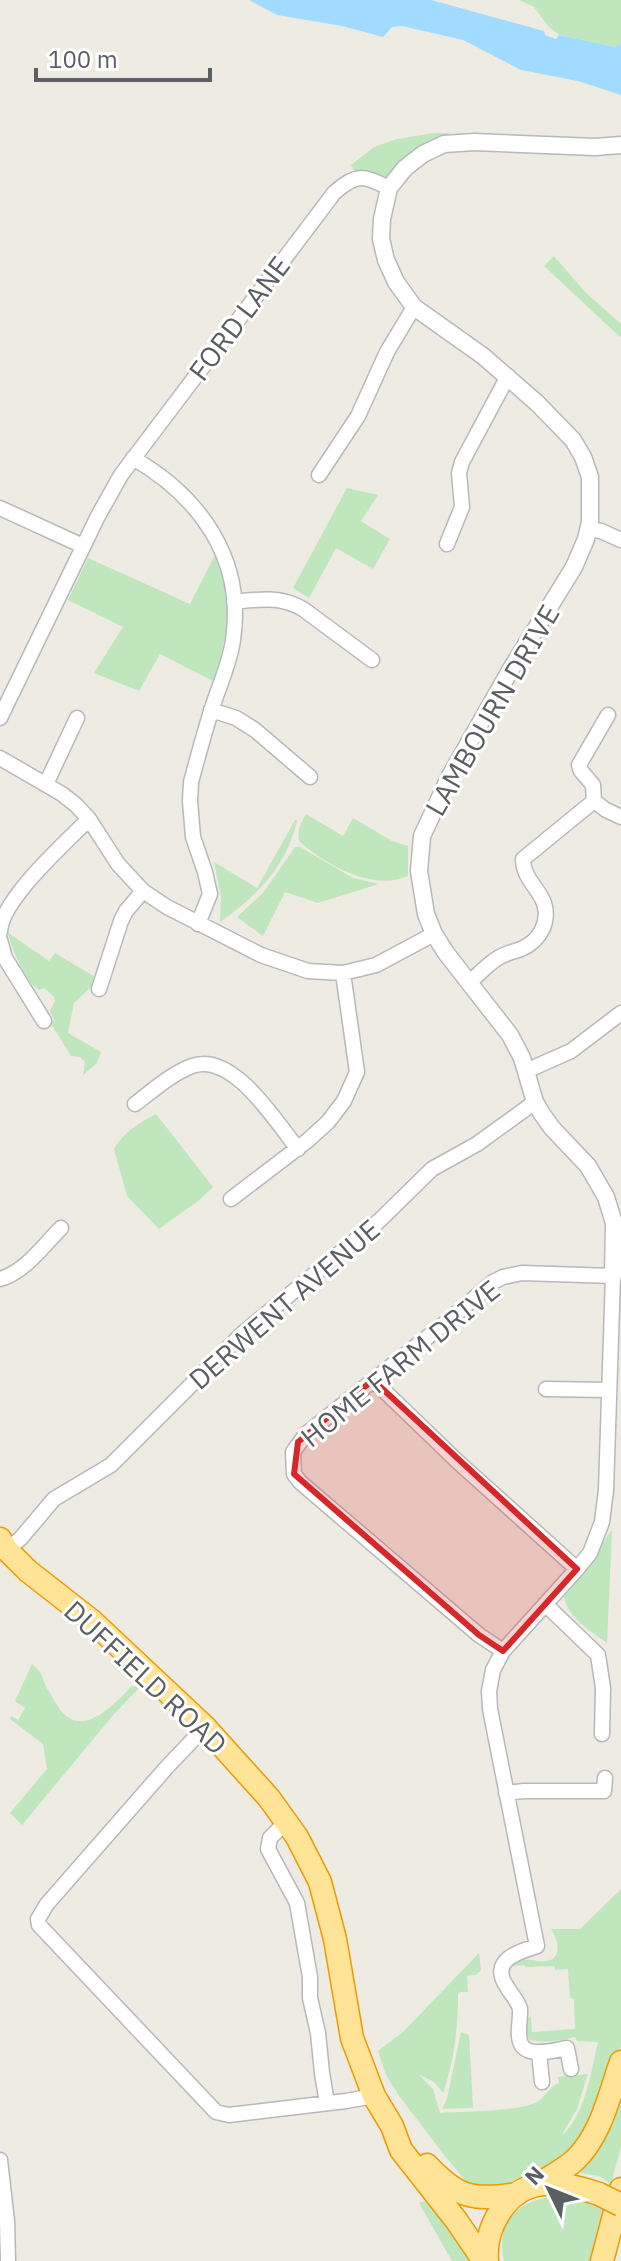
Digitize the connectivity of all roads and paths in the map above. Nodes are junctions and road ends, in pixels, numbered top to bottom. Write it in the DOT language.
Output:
graph roads {
  1 [pos="621,145"];
  2 [pos="389,188"];
  3 [pos="414,307"];
  4 [pos="508,376"];
  5 [pos="133,458"];
  6 [pos="319,475"];
  7 [pos="0,508"];
  8 [pos="588,529"];
  9 [pos="621,540"];
  10 [pos="447,544"];
  11 [pos="83,546"];
  12 [pos="234,602"];
  13 [pos="372,660"];
  14 [pos="211,710"];
  15 [pos="608,715"];
  16 [pos="0,718"];
  17 [pos="77,718"];
  18 [pos="0,758"];
  19 [pos="310,777"];
  20 [pos="46,784"];
  21 [pos="594,801"];
  22 [pos="621,817"];
  23 [pos="89,819"];
  24 [pos="143,891"];
  25 [pos="198,924"];
  26 [pos="0,932"];
  27 [pos="434,934"];
  28 [pos="0,940"];
  29 [pos="343,973"];
  30 [pos="120,979"];
  31 [pos="470,982"];
  32 [pos="43,1011"];
  33 [pos="621,1013"];
  34 [pos="526,1071"];
  35 [pos="535,1102"];
  36 [pos="135,1104"];
  37 [pos="298,1149"];
  38 [pos="231,1199"];
  39 [pos="61,1228"];
  40 [pos="613,1276"];
  41 [pos="0,1279"];
  42 [pos="373,1380"];
  43 [pos="546,1389"];
  44 [pos="609,1390"];
  45 [pos="4,1544"];
  46 [pos="577,1569"];
  47 [pos="545,1604"];
  48 [pos="503,1651"];
  49 [pos="205,1727"];
  50 [pos="602,1734"];
  51 [pos="605,1778"];
  52 [pos="506,1793"];
  53 [pos="287,1821"];
  54 [pos="539,2052"];
  55 [pos="621,2062"];
  56 [pos="571,2069"];
  57 [pos="542,2082"];
  58 [pos="374,2096"];
  59 [pos="327,2103"];
  60 [pos="392,2126"];
  61 [pos="0,2160"];
  62 [pos="527,2189"];
  63 [pos="610,2191"];
  64 [pos="621,2205"];
  65 [pos="8,2261"];
  66 [pos="486,2261"];
  67 [pos="602,2261"];
  1 -- 2 [label="street"];
  2 -- 3 [label="street, LAMBOURN DRIVE"];
  2 -- 5 [label="street, FORD LANE"];
  3 -- 4 [label="street, LAMBOURN DRIVE"];
  3 -- 6 [label="street"];
  4 -- 8 [label="street, LAMBOURN DRIVE"];
  4 -- 10 [label="street"];
  5 -- 11 [label="street, FORD LANE"];
  5 -- 12 [label="street"];
  7 -- 11 [label="street"];
  8 -- 9 [label="street"];
  8 -- 27 [label="street, LAMBOURN DRIVE"];
  11 -- 16 [label="street, FORD LANE"];
  12 -- 13 [label="street"];
  12 -- 14 [label="street"];
  14 -- 19 [label="street"];
  14 -- 25 [label="street"];
  15 -- 21 [label="street"];
  17 -- 20 [label="street"];
  18 -- 20 [label="street"];
  20 -- 23 [label="street"];
  21 -- 22 [label="street"];
  21 -- 31 [label="street"];
  23 -- 24 [label="street"];
  23 -- 26 [label="street"];
  24 -- 25 [label="street"];
  24 -- 30 [label="street"];
  25 -- 29 [label="street"];
  27 -- 29 [label="street"];
  27 -- 31 [label="street, LAMBOURN DRIVE"];
  28 -- 32 [label="street"];
  29 -- 37 [label="street"];
  31 -- 34 [label="street, LAMBOURN DRIVE"];
  33 -- 34 [label="street"];
  34 -- 35 [label="street, LAMBOURN DRIVE"];
  35 -- 40 [label="street, LAMBOURN DRIVE"];
  35 -- 45 [label="street, DERWENT AVENUE"];
  36 -- 37 [label="street"];
  37 -- 38 [label="street"];
  39 -- 41 [label="street"];
  40 -- 42 [label="street, HOME FARM DRIVE"];
  40 -- 44 [label="street, LAMBOURN DRIVE"];
  42 -- 46 [label="street"];
  42 -- 48 [label="street, HOME FARM DRIVE"];
  43 -- 44 [label="street"];
  44 -- 46 [label="street, LAMBOURN DRIVE"];
  45 -- 49 [label="highway, DUFFIELD ROAD"];
  46 -- 47 [label="street, LAMBOURN DRIVE"];
  47 -- 48 [label="street, LAMBOURN DRIVE"];
  47 -- 50 [label="street"];
  48 -- 52 [label="street, LAMBOURN DRIVE"];
  49 -- 53 [label="highway, DUFFIELD ROAD"];
  49 -- 59 [label="street"];
  51 -- 52 [label="street"];
  52 -- 54 [label="street, LAMBOURN DRIVE"];
  53 -- 58 [label="highway, DUFFIELD ROAD"];
  53 -- 59 [label="street"];
  54 -- 56 [label="street"];
  54 -- 57 [label="street"];
  55 -- 62 [label="highway"];
  58 -- 59 [label="street"];
  58 -- 60 [label="highway, DUFFIELD ROAD"];
  60 -- 62 [label="highway, DUFFIELD ROAD"];
  60 -- 66 [label="highway, DUFFIELD ROAD"];
  61 -- 65 [label="street"];
  62 -- 63 [label="highway, DUFFIELD ROAD"];
  62 -- 66 [label="highway"];
  63 -- 64 [label="highway, DUFFIELD ROAD, bridge"];
  63 -- 67 [label="highway"];
}
